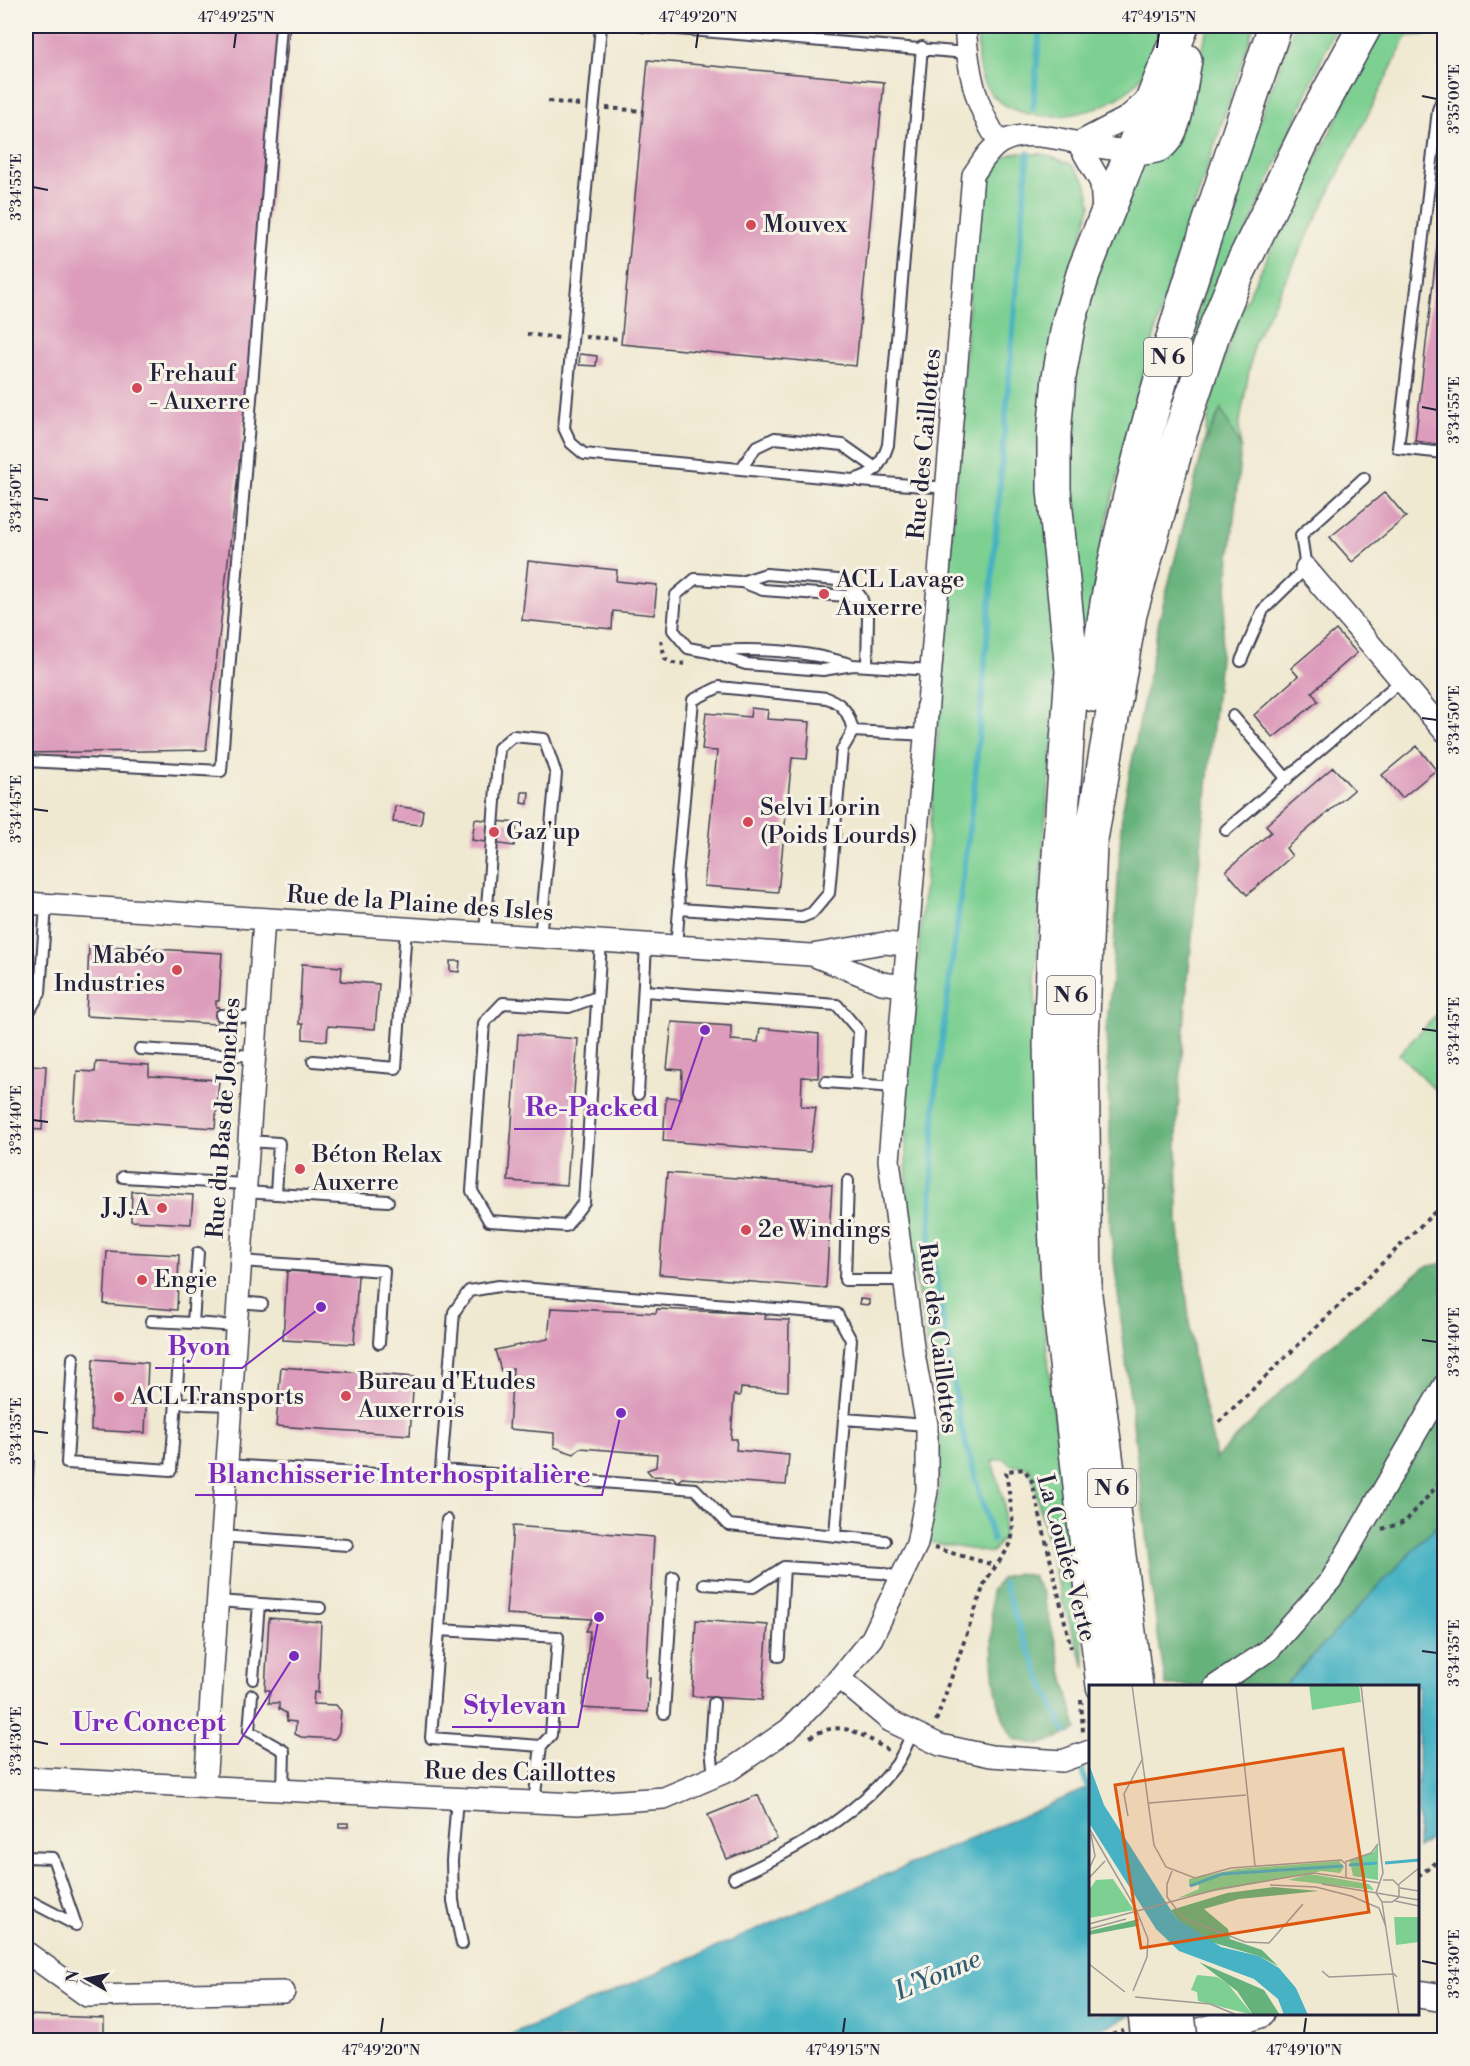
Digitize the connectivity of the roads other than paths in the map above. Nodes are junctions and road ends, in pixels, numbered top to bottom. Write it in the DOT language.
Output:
graph roads {
  1 [pos="281,26"];
  2 [pos="601,26"];
  3 [pos="642,26"];
  4 [pos="811,26"];
  5 [pos="965,26"];
  6 [pos="1182,26"];
  7 [pos="1195,26"];
  8 [pos="1275,26"];
  9 [pos="1346,26"];
  10 [pos="1365,26"];
  11 [pos="730,29"];
  12 [pos="810,39"];
  13 [pos="922,47"];
  14 [pos="967,53"];
  15 [pos="1156,91"];
  16 [pos="1444,94"];
  17 [pos="1307,132"];
  18 [pos="1000,143"];
  19 [pos="1078,143"];
  20 [pos="1134,149"];
  21 [pos="1103,222"];
  22 [pos="1444,453"];
  23 [pos="877,469"];
  24 [pos="741,470"];
  25 [pos="1364,478"];
  26 [pos="853,480"];
  27 [pos="948,488"];
  28 [pos="1306,568"];
  29 [pos="741,582"];
  30 [pos="861,597"];
  31 [pos="1241,661"];
  32 [pos="867,666"];
  33 [pos="931,670"];
  34 [pos="1402,680"];
  35 [pos="1093,697"];
  36 [pos="1233,717"];
  37 [pos="1444,730"];
  38 [pos="853,731"];
  39 [pos="926,735"];
  40 [pos="26,761"];
  41 [pos="1287,778"];
  42 [pos="1226,830"];
  43 [pos="1062,849"];
  44 [pos="36,904"];
  45 [pos="679,909"];
  46 [pos="264,919"];
  47 [pos="406,929"];
  48 [pos="486,934"];
  49 [pos="540,939"];
  50 [pos="601,942"];
  51 [pos="646,945"];
  52 [pos="907,945"];
  53 [pos="676,947"];
  54 [pos="811,955"];
  55 [pos="903,986"];
  56 [pos="644,992"];
  57 [pos="597,997"];
  58 [pos="221,1015"];
  59 [pos="26,1017"];
  60 [pos="257,1018"];
  61 [pos="140,1048"];
  62 [pos="254,1056"];
  63 [pos="313,1061"];
  64 [pos="826,1082"];
  65 [pos="856,1084"];
  66 [pos="895,1087"];
  67 [pos="638,1094"];
  68 [pos="248,1141"];
  69 [pos="123,1177"];
  70 [pos="848,1181"];
  71 [pos="245,1188"];
  72 [pos="276,1194"];
  73 [pos="388,1201"];
  74 [pos="198,1252"];
  75 [pos="240,1261"];
  76 [pos="904,1280"];
  77 [pos="1085,1293"];
  78 [pos="238,1302"];
  79 [pos="262,1304"];
  80 [pos="151,1321"];
  81 [pos="193,1323"];
  82 [pos="236,1326"];
  83 [pos="379,1343"];
  84 [pos="73,1358"];
  85 [pos="179,1359"];
  86 [pos="1444,1385"];
  87 [pos="176,1403"];
  88 [pos="231,1406"];
  89 [pos="844,1419"];
  90 [pos="927,1425"];
  91 [pos="26,1449"];
  92 [pos="227,1465"];
  93 [pos="393,1475"];
  94 [pos="26,1500"];
  95 [pos="447,1520"];
  96 [pos="835,1535"];
  97 [pos="222,1536"];
  98 [pos="885,1541"];
  99 [pos="346,1545"];
  100 [pos="784,1567"];
  101 [pos="673,1577"];
  102 [pos="901,1578"];
  103 [pos="704,1584"];
  104 [pos="217,1601"];
  105 [pos="259,1604"];
  106 [pos="320,1608"];
  107 [pos="439,1630"];
  108 [pos="780,1656"];
  109 [pos="839,1678"];
  110 [pos="253,1679"];
  111 [pos="1103,1685"];
  112 [pos="1136,1685"];
  113 [pos="1216,1685"];
  114 [pos="252,1695"];
  115 [pos="714,1703"];
  116 [pos="664,1713"];
  117 [pos="923,1730"];
  118 [pos="541,1746"];
  119 [pos="1089,1751"];
  120 [pos="714,1777"];
  121 [pos="26,1778"];
  122 [pos="205,1786"];
  123 [pos="283,1790"];
  124 [pos="457,1798"];
  125 [pos="534,1802"];
  126 [pos="26,1857"];
  127 [pos="734,1878"];
  128 [pos="26,1899"];
  129 [pos="462,1944"];
  130 [pos="26,1952"];
  131 [pos="284,1992"];
  132 [pos="1419,1994"];
  133 [pos="1444,1998"];
  134 [pos="1144,2015"];
  135 [pos="1178,2015"];
  136 [pos="1253,2015"];
  137 [pos="1148,2040"];
  138 [pos="1174,2040"];
  139 [pos="1181,2040"];
  1 -- 40 [label="lane"];
  2 -- 24 [label="lane"];
  3 -- 11 [label="lane"];
  4 -- 12 [label="lane"];
  5 -- 14 [label="street"];
  6 -- 15 [label="main road"];
  7 -- 20 [label="main road"];
  8 -- 35 [label="main road, N 6"];
  9 -- 17 [label="main road"];
  10 -- 17 [label="main road"];
  11 -- 12 [label="lane"];
  12 -- 13 [label="lane"];
  13 -- 14 [label="lane"];
  13 -- 23 [label="lane"];
  14 -- 18 [label="street"];
  15 -- 19 [label="street"];
  15 -- 20 [label="main road"];
  16 -- 22 [label="lane"];
  17 -- 77 [label="main road"];
  18 -- 19 [label="street"];
  18 -- 27 [label="street, Rue des Caillottes"];
  19 -- 20 [label="street"];
  19 -- 21 [label="street"];
  20 -- 21 [label="main road"];
  21 -- 43 [label="main road"];
  23 -- 24 [label="lane"];
  23 -- 26 [label="lane"];
  24 -- 26 [label="lane"];
  25 -- 28 [label="lane"];
  26 -- 27 [label="lane"];
  27 -- 33 [label="street, Rue des Caillottes"];
  28 -- 31 [label="lane"];
  28 -- 34 [label="street"];
  29 -- 30 [label="lane"];
  29 -- 30 [label="lane"];
  29 -- 32 [label="lane"];
  30 -- 32 [label="lane"];
  32 -- 33 [label="lane"];
  33 -- 39 [label="street, Rue des Caillottes"];
  34 -- 37 [label="street"];
  34 -- 41 [label="lane"];
  35 -- 43 [label="main road, N 6"];
  35 -- 77 [label="main road, N 6"];
  36 -- 41 [label="lane"];
  38 -- 39 [label="lane"];
  38 -- 45 [label="lane"];
  38 -- 45 [label="lane"];
  39 -- 52 [label="street, Rue des Caillottes"];
  41 -- 42 [label="lane"];
  43 -- 111 [label="main road, N 6"];
  44 -- 46 [label="street, Rue de la Plaine des Isles"];
  44 -- 59 [label="lane"];
  45 -- 53 [label="lane"];
  46 -- 47 [label="street, Rue de la Plaine des Isles"];
  46 -- 60 [label="street, Rue du Bas de Jonches"];
  47 -- 48 [label="street, Rue de la Plaine des Isles"];
  47 -- 63 [label="lane"];
  48 -- 49 [label="street, Rue de la Plaine des Isles"];
  48 -- 49 [label="lane"];
  49 -- 50 [label="street, Rue de la Plaine des Isles"];
  50 -- 51 [label="street, Rue de la Plaine des Isles"];
  50 -- 57 [label="lane"];
  51 -- 53 [label="street, Rue de la Plaine des Isles"];
  51 -- 56 [label="lane"];
  52 -- 54 [label="street, Rue de la Plaine des Isles"];
  52 -- 55 [label="street, Rue des Caillottes"];
  53 -- 54 [label="street, Rue de la Plaine des Isles"];
  54 -- 55 [label="street, Rue de la Plaine des Isles"];
  55 -- 66 [label="street, Rue des Caillottes"];
  56 -- 65 [label="lane"];
  56 -- 67 [label="lane"];
  57 -- 57 [label="lane"];
  58 -- 60 [label="lane"];
  60 -- 62 [label="street, Rue du Bas de Jonches"];
  61 -- 62 [label="lane"];
  62 -- 68 [label="street, Rue du Bas de Jonches"];
  64 -- 65 [label="lane"];
  65 -- 66 [label="lane"];
  66 -- 76 [label="street, Rue des Caillottes"];
  68 -- 71 [label="street, Rue du Bas de Jonches"];
  68 -- 72 [label="lane"];
  69 -- 71 [label="lane"];
  70 -- 76 [label="lane"];
  71 -- 72 [label="lane"];
  71 -- 75 [label="street, Rue du Bas de Jonches"];
  72 -- 73 [label="lane"];
  74 -- 81 [label="lane"];
  75 -- 78 [label="street, Rue du Bas de Jonches"];
  75 -- 83 [label="lane"];
  76 -- 90 [label="street, Rue des Caillottes"];
  77 -- 112 [label="main road, N 6"];
  78 -- 79 [label="lane"];
  78 -- 82 [label="street, Rue du Bas de Jonches"];
  80 -- 81 [label="lane"];
  81 -- 82 [label="lane"];
  82 -- 88 [label="street, Rue du Bas de Jonches"];
  84 -- 87 [label="lane"];
  85 -- 87 [label="lane"];
  86 -- 113 [label="street"];
  87 -- 88 [label="lane"];
  88 -- 92 [label="street, Rue du Bas de Jonches"];
  89 -- 90 [label="lane"];
  89 -- 96 [label="lane"];
  89 -- 96 [label="lane"];
  90 -- 102 [label="street, Rue des Caillottes"];
  91 -- 94 [label="lane"];
  92 -- 93 [label="lane"];
  92 -- 97 [label="street, Rue du Bas de Jonches"];
  95 -- 107 [label="lane"];
  96 -- 98 [label="lane"];
  97 -- 99 [label="lane"];
  97 -- 104 [label="street, Rue du Bas de Jonches"];
  100 -- 102 [label="lane"];
  100 -- 103 [label="lane"];
  100 -- 108 [label="lane"];
  101 -- 116 [label="lane"];
  102 -- 109 [label="street, Rue des Caillottes"];
  104 -- 105 [label="lane"];
  104 -- 122 [label="street, Rue du Bas de Jonches"];
  105 -- 106 [label="lane"];
  105 -- 110 [label="lane"];
  107 -- 118 [label="lane"];
  107 -- 118 [label="lane"];
  109 -- 117 [label="street"];
  109 -- 120 [label="street, Rue des Caillottes"];
  114 -- 123 [label="lane"];
  115 -- 120 [label="lane"];
  117 -- 119 [label="street"];
  117 -- 127 [label="lane"];
  118 -- 125 [label="lane"];
  120 -- 125 [label="street, Rue des Caillottes"];
  121 -- 122 [label="street, Rue des Caillottes"];
  122 -- 123 [label="street, Rue des Caillottes"];
  123 -- 124 [label="street, Rue des Caillottes"];
  124 -- 125 [label="street, Rue des Caillottes"];
  124 -- 129 [label="lane"];
  126 -- 128 [label="lane"];
  130 -- 131 [label="street"];
  132 -- 133 [label="street"];
  134 -- 137 [label="main road, bridge"];
  135 -- 139 [label="main road, bridge"];
  136 -- 138 [label="street"];
}
